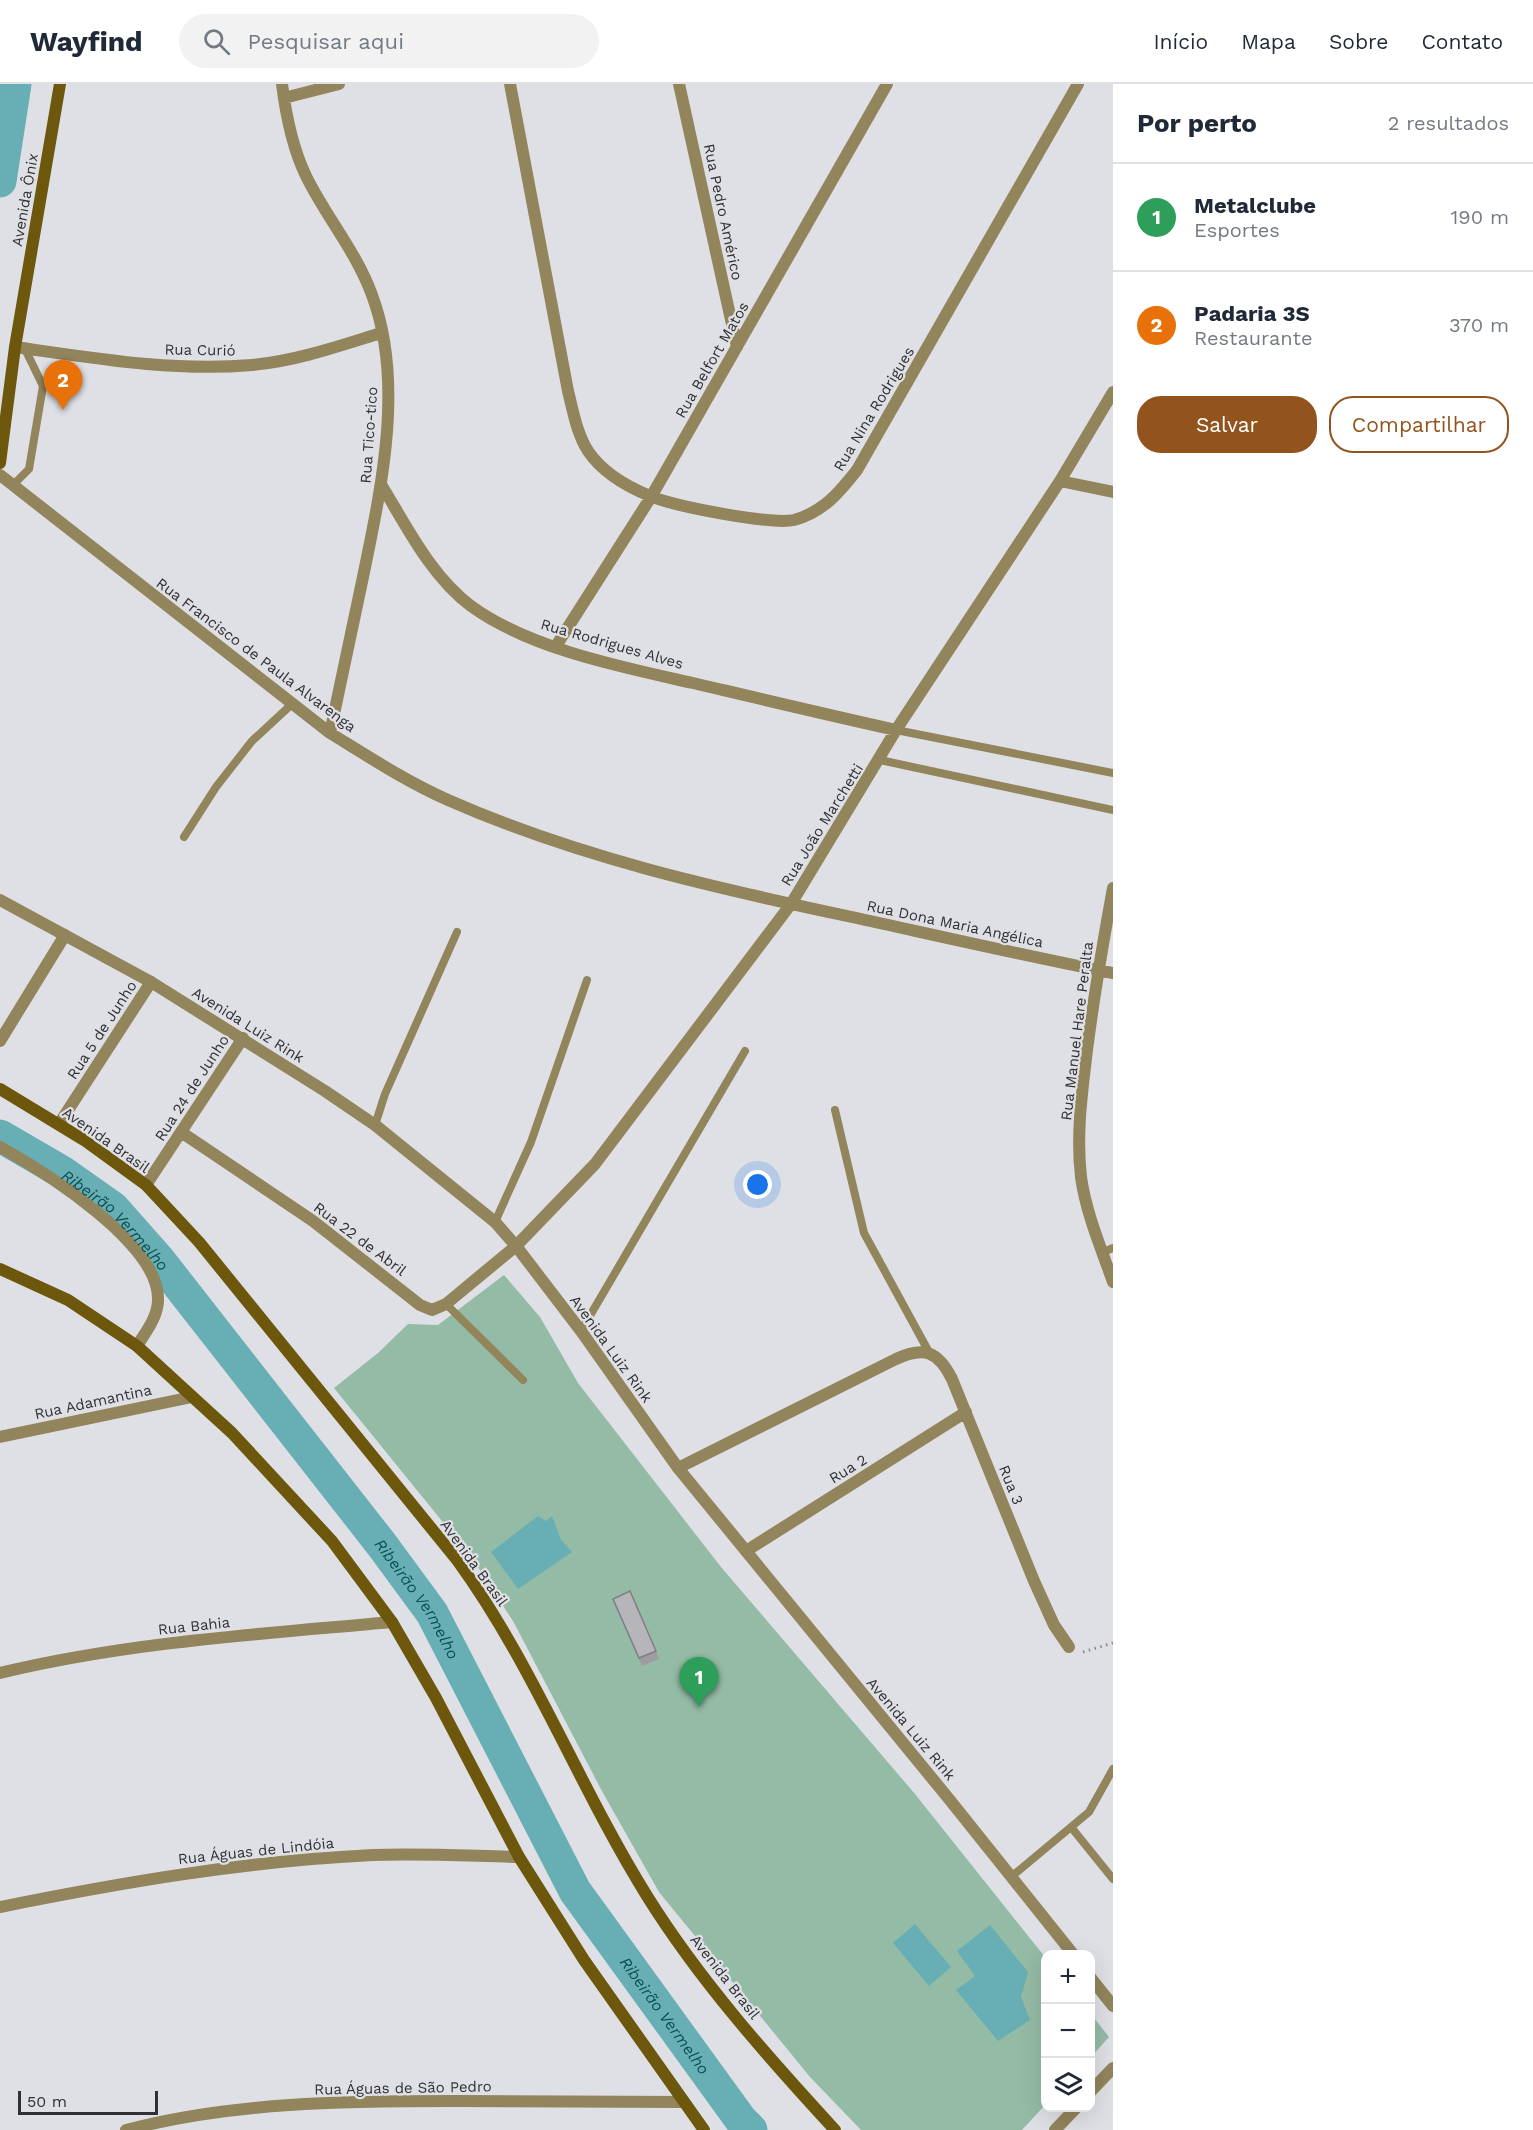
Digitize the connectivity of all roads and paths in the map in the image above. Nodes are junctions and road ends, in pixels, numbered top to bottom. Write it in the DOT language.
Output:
graph roads {
  1 [pos="60,84"];
  2 [pos="282,84"];
  3 [pos="339,84"];
  4 [pos="510,84"];
  5 [pos="679,84"];
  6 [pos="887,84"];
  7 [pos="1078,84"];
  8 [pos="284,98"];
  9 [pos="381,333"];
  10 [pos="737,347"];
  11 [pos="20,348"];
  12 [pos="1113,392"];
  13 [pos="0,464"];
  14 [pos="0,475"];
  15 [pos="1060,481"];
  16 [pos="13,485"];
  17 [pos="382,486"];
  18 [pos="1113,492"];
  19 [pos="651,497"];
  20 [pos="556,646"];
  21 [pos="292,704"];
  22 [pos="896,730"];
  23 [pos="330,733"];
  24 [pos="880,760"];
  25 [pos="1113,773"];
  26 [pos="1113,810"];
  27 [pos="184,837"];
  28 [pos="1113,888"];
  29 [pos="0,900"];
  30 [pos="791,904"];
  31 [pos="457,932"];
  32 [pos="64,935"];
  33 [pos="1097,970"];
  34 [pos="1113,974"];
  35 [pos="587,980"];
  36 [pos="151,982"];
  37 [pos="243,1038"];
  38 [pos="0,1041"];
  39 [pos="745,1051"];
  40 [pos="0,1089"];
  41 [pos="835,1110"];
  42 [pos="59,1124"];
  43 [pos="375,1125"];
  44 [pos="181,1132"];
  45 [pos="0,1147"];
  46 [pos="146,1185"];
  47 [pos="495,1222"];
  48 [pos="516,1246"];
  49 [pos="1108,1250"];
  50 [pos="0,1269"];
  51 [pos="1113,1282"];
  52 [pos="446,1304"];
  53 [pos="581,1331"];
  54 [pos="136,1346"];
  55 [pos="930,1354"];
  56 [pos="523,1380"];
  57 [pos="192,1397"];
  58 [pos="966,1412"];
  59 [pos="0,1437"];
  60 [pos="678,1468"];
  61 [pos="746,1551"];
  62 [pos="392,1622"];
  63 [pos="1113,1643"];
  64 [pos="1069,1647"];
  65 [pos="0,1673"];
  66 [pos="1113,1769"];
  67 [pos="1071,1827"];
  68 [pos="519,1857"];
  69 [pos="1011,1877"];
  70 [pos="1113,1879"];
  71 [pos="0,1907"];
  72 [pos="1070,1950"];
  73 [pos="1095,1983"];
  74 [pos="1113,2006"];
  75 [pos="1113,2068"];
  76 [pos="1095,2087"];
  77 [pos="683,2102"];
  78 [pos="1072,2112"];
  79 [pos="126,2130"];
  80 [pos="704,2130"];
  81 [pos="835,2130"];
  82 [pos="1055,2130"];
  1 -- 11 [label="main road, Avenida Ônix"];
  2 -- 8 [label="street, Rua Tico-tico"];
  3 -- 8 [label="street"];
  4 -- 19 [label="street, Rua Nina Rodrigues"];
  5 -- 10 [label="street, Rua Pedro Américo"];
  6 -- 10 [label="street, Rua Belfort Matos"];
  7 -- 19 [label="street, Rua Nina Rodrigues"];
  8 -- 9 [label="street, Rua Tico-tico"];
  9 -- 11 [label="street, Rua Curió"];
  9 -- 17 [label="street, Rua Tico-tico"];
  10 -- 19 [label="street, Rua Belfort Matos"];
  11 -- 13 [label="main road, Avenida Ônix"];
  11 -- 16 [label="lane"];
  12 -- 15 [label="street, Rua João Marchetti"];
  14 -- 16 [label="street, Rua Francisco de Paula Alvarenga"];
  15 -- 18 [label="street"];
  15 -- 22 [label="street, Rua João Marchetti"];
  16 -- 21 [label="street, Rua Francisco de Paula Alvarenga"];
  17 -- 20 [label="street, Rua Rodrigues Alves"];
  17 -- 23 [label="street, Rua Tico-tico"];
  19 -- 20 [label="street, Rua Belfort Matos"];
  20 -- 22 [label="street, Rua Rodrigues Alves"];
  21 -- 23 [label="street, Rua Francisco de Paula Alvarenga"];
  21 -- 27 [label="lane"];
  22 -- 24 [label="street, Rua João Marchetti"];
  22 -- 25 [label="lane"];
  23 -- 30 [label="street, Rua Francisco de Paula Alvarenga"];
  24 -- 26 [label="lane"];
  24 -- 30 [label="street, Rua João Marchetti"];
  28 -- 33 [label="street, Rua Manuel Hare Peralta"];
  29 -- 32 [label="street, Avenida Luiz Rink"];
  30 -- 33 [label="street, Rua Dona Maria Angélica"];
  30 -- 48 [label="street, Rua João Marchetti"];
  31 -- 43 [label="lane"];
  32 -- 36 [label="street, Avenida Luiz Rink"];
  32 -- 38 [label="street"];
  33 -- 34 [label="street, Rua Dona Maria Angélica"];
  33 -- 49 [label="street, Rua Manuel Hare Peralta"];
  35 -- 47 [label="lane"];
  36 -- 37 [label="street, Avenida Luiz Rink"];
  36 -- 42 [label="street, Rua 5 de Junho"];
  37 -- 43 [label="street, Avenida Luiz Rink"];
  37 -- 44 [label="street, Rua 24 de Junho"];
  39 -- 53 [label="lane"];
  40 -- 42 [label="main road, Avenida Brasil"];
  41 -- 55 [label="lane"];
  42 -- 46 [label="main road, Avenida Brasil"];
  43 -- 47 [label="street, Avenida Luiz Rink"];
  44 -- 46 [label="street, Rua 24 de Junho"];
  44 -- 52 [label="street, Rua 22 de Abril"];
  45 -- 54 [label="street"];
  46 -- 81 [label="main road, Avenida Brasil"];
  47 -- 48 [label="street, Avenida Luiz Rink"];
  48 -- 52 [label="street"];
  48 -- 53 [label="street, Avenida Luiz Rink"];
  49 -- 51 [label="street, Rua Manuel Hare Peralta"];
  50 -- 54 [label="main road"];
  52 -- 56 [label="lane"];
  53 -- 60 [label="street, Avenida Luiz Rink"];
  54 -- 57 [label="main road"];
  55 -- 58 [label="street, Rua 3"];
  55 -- 60 [label="street"];
  57 -- 59 [label="street, Rua Adamantina"];
  57 -- 62 [label="main road"];
  58 -- 61 [label="street, Rua 2"];
  58 -- 64 [label="street, Rua 3"];
  60 -- 61 [label="street, Avenida Luiz Rink"];
  61 -- 69 [label="street, Avenida Luiz Rink"];
  62 -- 65 [label="street, Rua Bahia"];
  62 -- 68 [label="main road"];
  63 -- 64 [label="path"];
  66 -- 67 [label="lane"];
  67 -- 69 [label="lane"];
  67 -- 70 [label="lane"];
  68 -- 71 [label="street, Rua Águas de Lindóia"];
  68 -- 77 [label="main road"];
  69 -- 72 [label="street, Avenida Luiz Rink"];
  73 -- 74 [label="street"];
  75 -- 76 [label="street"];
  77 -- 79 [label="street, Rua Águas de São Pedro"];
  77 -- 80 [label="main road"];
  78 -- 82 [label="street"];
}
